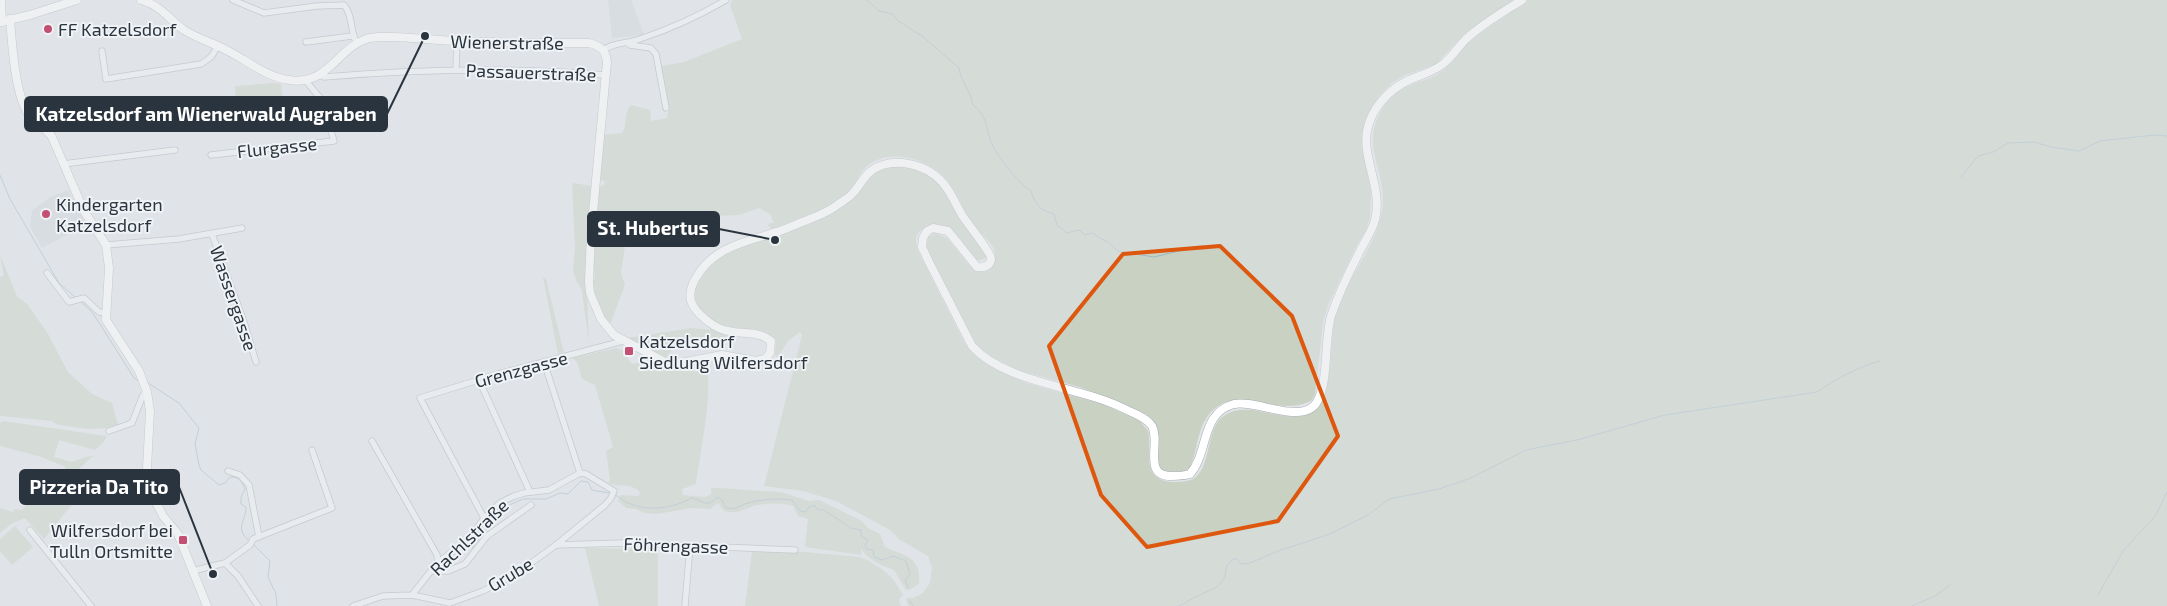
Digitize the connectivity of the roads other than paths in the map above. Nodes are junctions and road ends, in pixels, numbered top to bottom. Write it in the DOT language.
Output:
graph roads {
  1 [pos="1,0"];
  2 [pos="77,0"];
  3 [pos="141,0"];
  4 [pos="233,0"];
  5 [pos="726,0"];
  6 [pos="1522,0"];
  7 [pos="59,3"];
  8 [pos="317,3"];
  9 [pos="4,21"];
  10 [pos="352,36"];
  11 [pos="457,41"];
  12 [pos="306,42"];
  13 [pos="628,43"];
  14 [pos="357,44"];
  15 [pos="218,46"];
  16 [pos="603,50"];
  17 [pos="102,51"];
  18 [pos="456,69"];
  19 [pos="319,75"];
  20 [pos="605,75"];
  21 [pos="306,80"];
  22 [pos="201,101"];
  23 [pos="666,108"];
  24 [pos="47,130"];
  25 [pos="175,150"];
  26 [pos="211,155"];
  27 [pos="63,164"];
  28 [pos="242,228"];
  29 [pos="212,234"];
  30 [pos="106,245"];
  31 [pos="47,273"];
  32 [pos="105,313"];
  33 [pos="623,341"];
  34 [pos="256,362"];
  35 [pos="544,362"];
  36 [pos="479,380"];
  37 [pos="143,381"];
  38 [pos="108,431"];
  39 [pos="372,441"];
  40 [pos="312,450"];
  41 [pos="228,471"];
  42 [pos="580,473"];
  43 [pos="530,492"];
  44 [pos="531,505"];
  45 [pos="484,518"];
  46 [pos="30,530"];
  47 [pos="259,537"];
  48 [pos="556,545"];
  49 [pos="690,546"];
  50 [pos="795,550"];
  51 [pos="438,562"];
  52 [pos="225,563"];
  53 [pos="192,570"];
  54 [pos="432,571"];
  55 [pos="412,595"];
  56 [pos="451,605"];
  57 [pos="91,606"];
  58 [pos="207,606"];
  59 [pos="258,606"];
  60 [pos="354,606"];
  61 [pos="685,606"];
  1 -- 9 [label="street"];
  2 -- 7 [label="street"];
  3 -- 15 [label="street, Wienerstraße"];
  4 -- 8 [label="street"];
  5 -- 13 [label="street"];
  6 -- 33 [label="street"];
  7 -- 9 [label="street"];
  8 -- 10 [label="street"];
  9 -- 24 [label="street"];
  10 -- 12 [label="street"];
  10 -- 14 [label="street"];
  11 -- 14 [label="street, Wienerstraße"];
  11 -- 16 [label="street, Wienerstraße"];
  11 -- 18 [label="street, Passauerstraße"];
  13 -- 16 [label="street"];
  13 -- 23 [label="street"];
  14 -- 19 [label="street, Wienerstraße"];
  15 -- 17 [label="street"];
  15 -- 21 [label="street, Wienerstraße"];
  16 -- 20 [label="street"];
  18 -- 19 [label="street, Passauerstraße"];
  18 -- 20 [label="street, Passauerstraße"];
  19 -- 21 [label="street, Wienerstraße"];
  20 -- 33 [label="street"];
  21 -- 26 [label="street, Flurgasse"];
  22 -- 24 [label="street"];
  24 -- 27 [label="street"];
  25 -- 27 [label="street"];
  27 -- 30 [label="street"];
  28 -- 29 [label="street"];
  29 -- 30 [label="street"];
  29 -- 34 [label="street, Wassergasse"];
  30 -- 32 [label="street"];
  31 -- 32 [label="street"];
  32 -- 37 [label="street"];
  33 -- 35 [label="street, Grenzgasse"];
  35 -- 36 [label="street, Grenzgasse"];
  35 -- 42 [label="street"];
  36 -- 43 [label="street"];
  36 -- 45 [label="street, Grenzgasse"];
  37 -- 38 [label="street"];
  37 -- 53 [label="street"];
  39 -- 51 [label="street"];
  40 -- 47 [label="street"];
  41 -- 47 [label="street"];
  42 -- 43 [label="street, Rachlstraße"];
  42 -- 48 [label="street, Grube"];
  43 -- 45 [label="street, Rachlstraße"];
  44 -- 54 [label="street"];
  45 -- 51 [label="street, Rachlstraße"];
  46 -- 57 [label="street"];
  47 -- 52 [label="street"];
  48 -- 49 [label="street, Föhrengasse"];
  48 -- 56 [label="street, Grube"];
  49 -- 50 [label="street, Föhrengasse"];
  49 -- 61 [label="street"];
  51 -- 54 [label="street, Rachlstraße"];
  52 -- 53 [label="street"];
  52 -- 59 [label="street"];
  53 -- 58 [label="street"];
  54 -- 55 [label="street, Rachlstraße"];
  55 -- 56 [label="street, Grube"];
  55 -- 60 [label="street, Grube"];
}
